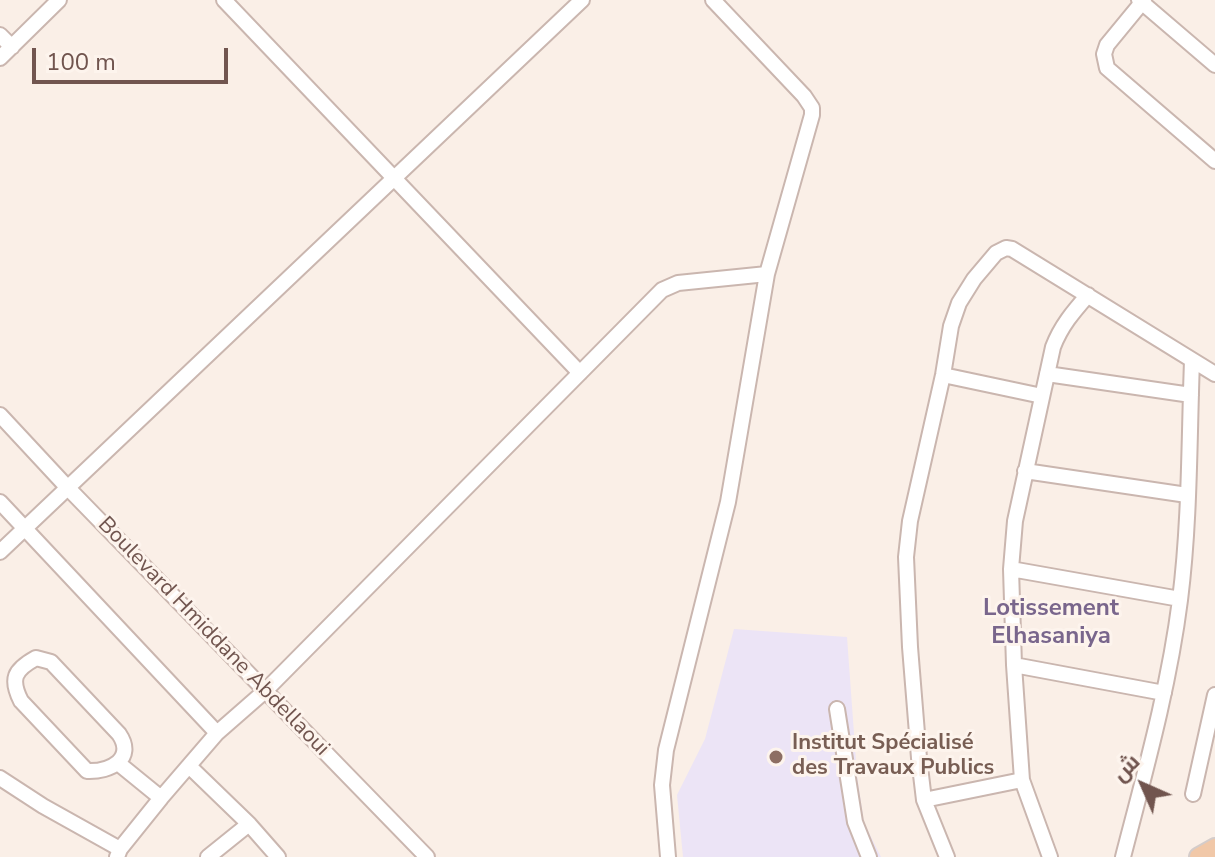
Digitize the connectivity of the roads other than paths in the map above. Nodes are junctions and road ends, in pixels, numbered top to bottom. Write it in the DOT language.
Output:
graph roads {
  1 [pos="224,0"];
  2 [pos="582,0"];
  3 [pos="713,0"];
  4 [pos="54,1"];
  5 [pos="1142,1"];
  6 [pos="0,35"];
  7 [pos="12,47"];
  8 [pos="0,58"];
  9 [pos="1215,65"];
  10 [pos="1215,161"];
  11 [pos="395,179"];
  12 [pos="767,274"];
  13 [pos="1088,295"];
  14 [pos="1192,361"];
  15 [pos="580,373"];
  16 [pos="1047,374"];
  17 [pos="1215,374"];
  18 [pos="943,375"];
  19 [pos="1191,395"];
  20 [pos="1042,396"];
  21 [pos="0,415"];
  22 [pos="1025,471"];
  23 [pos="67,487"];
  24 [pos="1187,495"];
  25 [pos="0,502"];
  26 [pos="25,528"];
  27 [pos="0,552"];
  28 [pos="1011,569"];
  29 [pos="1180,599"];
  30 [pos="1014,665"];
  31 [pos="265,691"];
  32 [pos="1164,693"];
  33 [pos="1215,695"];
  34 [pos="837,709"];
  35 [pos="217,733"];
  36 [pos="118,763"];
  37 [pos="189,766"];
  38 [pos="0,778"];
  39 [pos="1022,780"];
  40 [pos="1193,794"];
  41 [pos="161,798"];
  42 [pos="924,800"];
  43 [pos="249,824"];
  44 [pos="1215,848"];
  45 [pos="119,853"];
  46 [pos="210,856"];
  47 [pos="278,857"];
  48 [pos="427,857"];
  49 [pos="668,857"];
  50 [pos="869,857"];
  51 [pos="947,857"];
  52 [pos="1050,857"];
  53 [pos="1123,857"];
  54 [pos="1199,857"];
  1 -- 11 [label="street"];
  2 -- 11 [label="street"];
  3 -- 12 [label="street"];
  4 -- 7 [label="street"];
  5 -- 9 [label="street"];
  5 -- 10 [label="street"];
  6 -- 7 [label="street"];
  7 -- 8 [label="street"];
  11 -- 15 [label="street"];
  11 -- 23 [label="street"];
  12 -- 15 [label="street"];
  12 -- 49 [label="street"];
  13 -- 14 [label="street"];
  13 -- 16 [label="street"];
  13 -- 18 [label="street"];
  14 -- 17 [label="street"];
  14 -- 19 [label="street"];
  15 -- 31 [label="street"];
  16 -- 19 [label="street"];
  16 -- 20 [label="street"];
  18 -- 20 [label="street"];
  18 -- 42 [label="street"];
  19 -- 24 [label="street"];
  20 -- 22 [label="street"];
  21 -- 23 [label="street, Boulevard Hmiddane Abdellaoui"];
  22 -- 24 [label="street"];
  22 -- 28 [label="street"];
  23 -- 26 [label="street"];
  23 -- 31 [label="street, Boulevard Hmiddane Abdellaoui"];
  24 -- 29 [label="street"];
  25 -- 26 [label="street"];
  26 -- 27 [label="street"];
  26 -- 35 [label="street"];
  28 -- 29 [label="street"];
  28 -- 30 [label="street"];
  29 -- 32 [label="street"];
  30 -- 32 [label="street"];
  30 -- 39 [label="street"];
  31 -- 35 [label="street"];
  31 -- 48 [label="street, Boulevard Hmiddane Abdellaoui"];
  32 -- 53 [label="street"];
  33 -- 40 [label="street"];
  34 -- 50 [label="street"];
  35 -- 37 [label="street"];
  36 -- 36 [label="street"];
  36 -- 41 [label="street"];
  37 -- 41 [label="street"];
  37 -- 43 [label="street"];
  38 -- 45 [label="street"];
  39 -- 42 [label="street"];
  39 -- 52 [label="street"];
  41 -- 45 [label="street"];
  42 -- 51 [label="street"];
  43 -- 46 [label="street"];
  43 -- 47 [label="street"];
  44 -- 54 [label="main road"];
}
